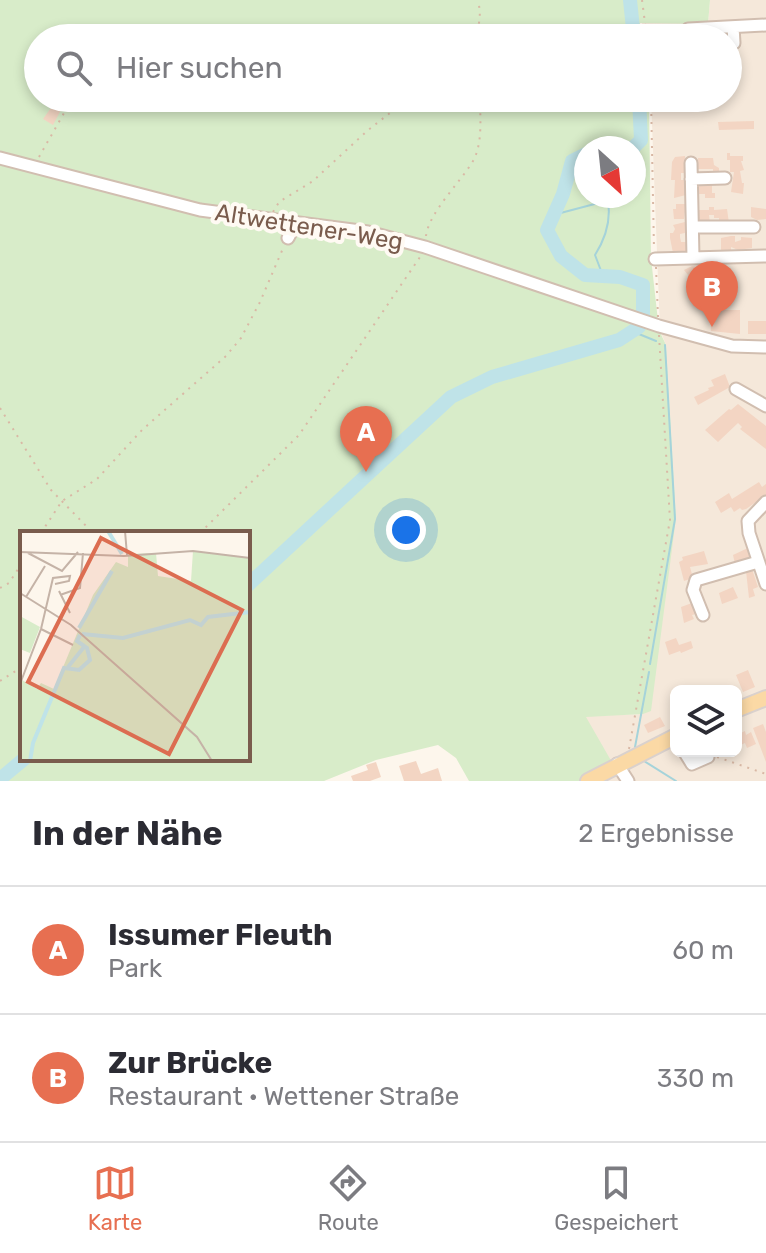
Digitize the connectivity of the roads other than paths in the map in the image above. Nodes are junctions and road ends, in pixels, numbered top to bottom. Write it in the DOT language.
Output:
graph roads {
  1 [pos="766,25"];
  2 [pos="742,26"];
  3 [pos="0,158"];
  4 [pos="691,163"];
  5 [pos="725,178"];
  6 [pos="691,179"];
  7 [pos="296,223"];
  8 [pos="693,227"];
  9 [pos="754,227"];
  10 [pos="288,238"];
  11 [pos="766,256"];
  12 [pos="693,257"];
  13 [pos="655,259"];
  14 [pos="766,347"];
  15 [pos="736,389"];
  16 [pos="766,406"];
  17 [pos="766,502"];
  18 [pos="758,562"];
  19 [pos="766,584"];
  20 [pos="703,615"];
  21 [pos="766,698"];
  22 [pos="742,708"];
  23 [pos="670,740"];
  24 [pos="688,757"];
  25 [pos="702,757"];
  26 [pos="624,761"];
  27 [pos="588,781"];
  28 [pos="628,781"];
  1 -- 2 [label="street"];
  3 -- 7 [label="street, Altwettener-Weg"];
  4 -- 6 [label="street"];
  5 -- 6 [label="street"];
  6 -- 8 [label="street"];
  7 -- 10 [label="street"];
  7 -- 14 [label="street, Altwettener-Weg"];
  8 -- 9 [label="street"];
  8 -- 12 [label="street"];
  11 -- 12 [label="street"];
  12 -- 13 [label="street"];
  15 -- 16 [label="street"];
  17 -- 18 [label="street"];
  18 -- 19 [label="street"];
  18 -- 20 [label="street"];
  21 -- 22 [label="main road"];
  23 -- 26 [label="main road"];
  24 -- 25 [label="street"];
  26 -- 27 [label="main road"];
  26 -- 28 [label="street"];
}
